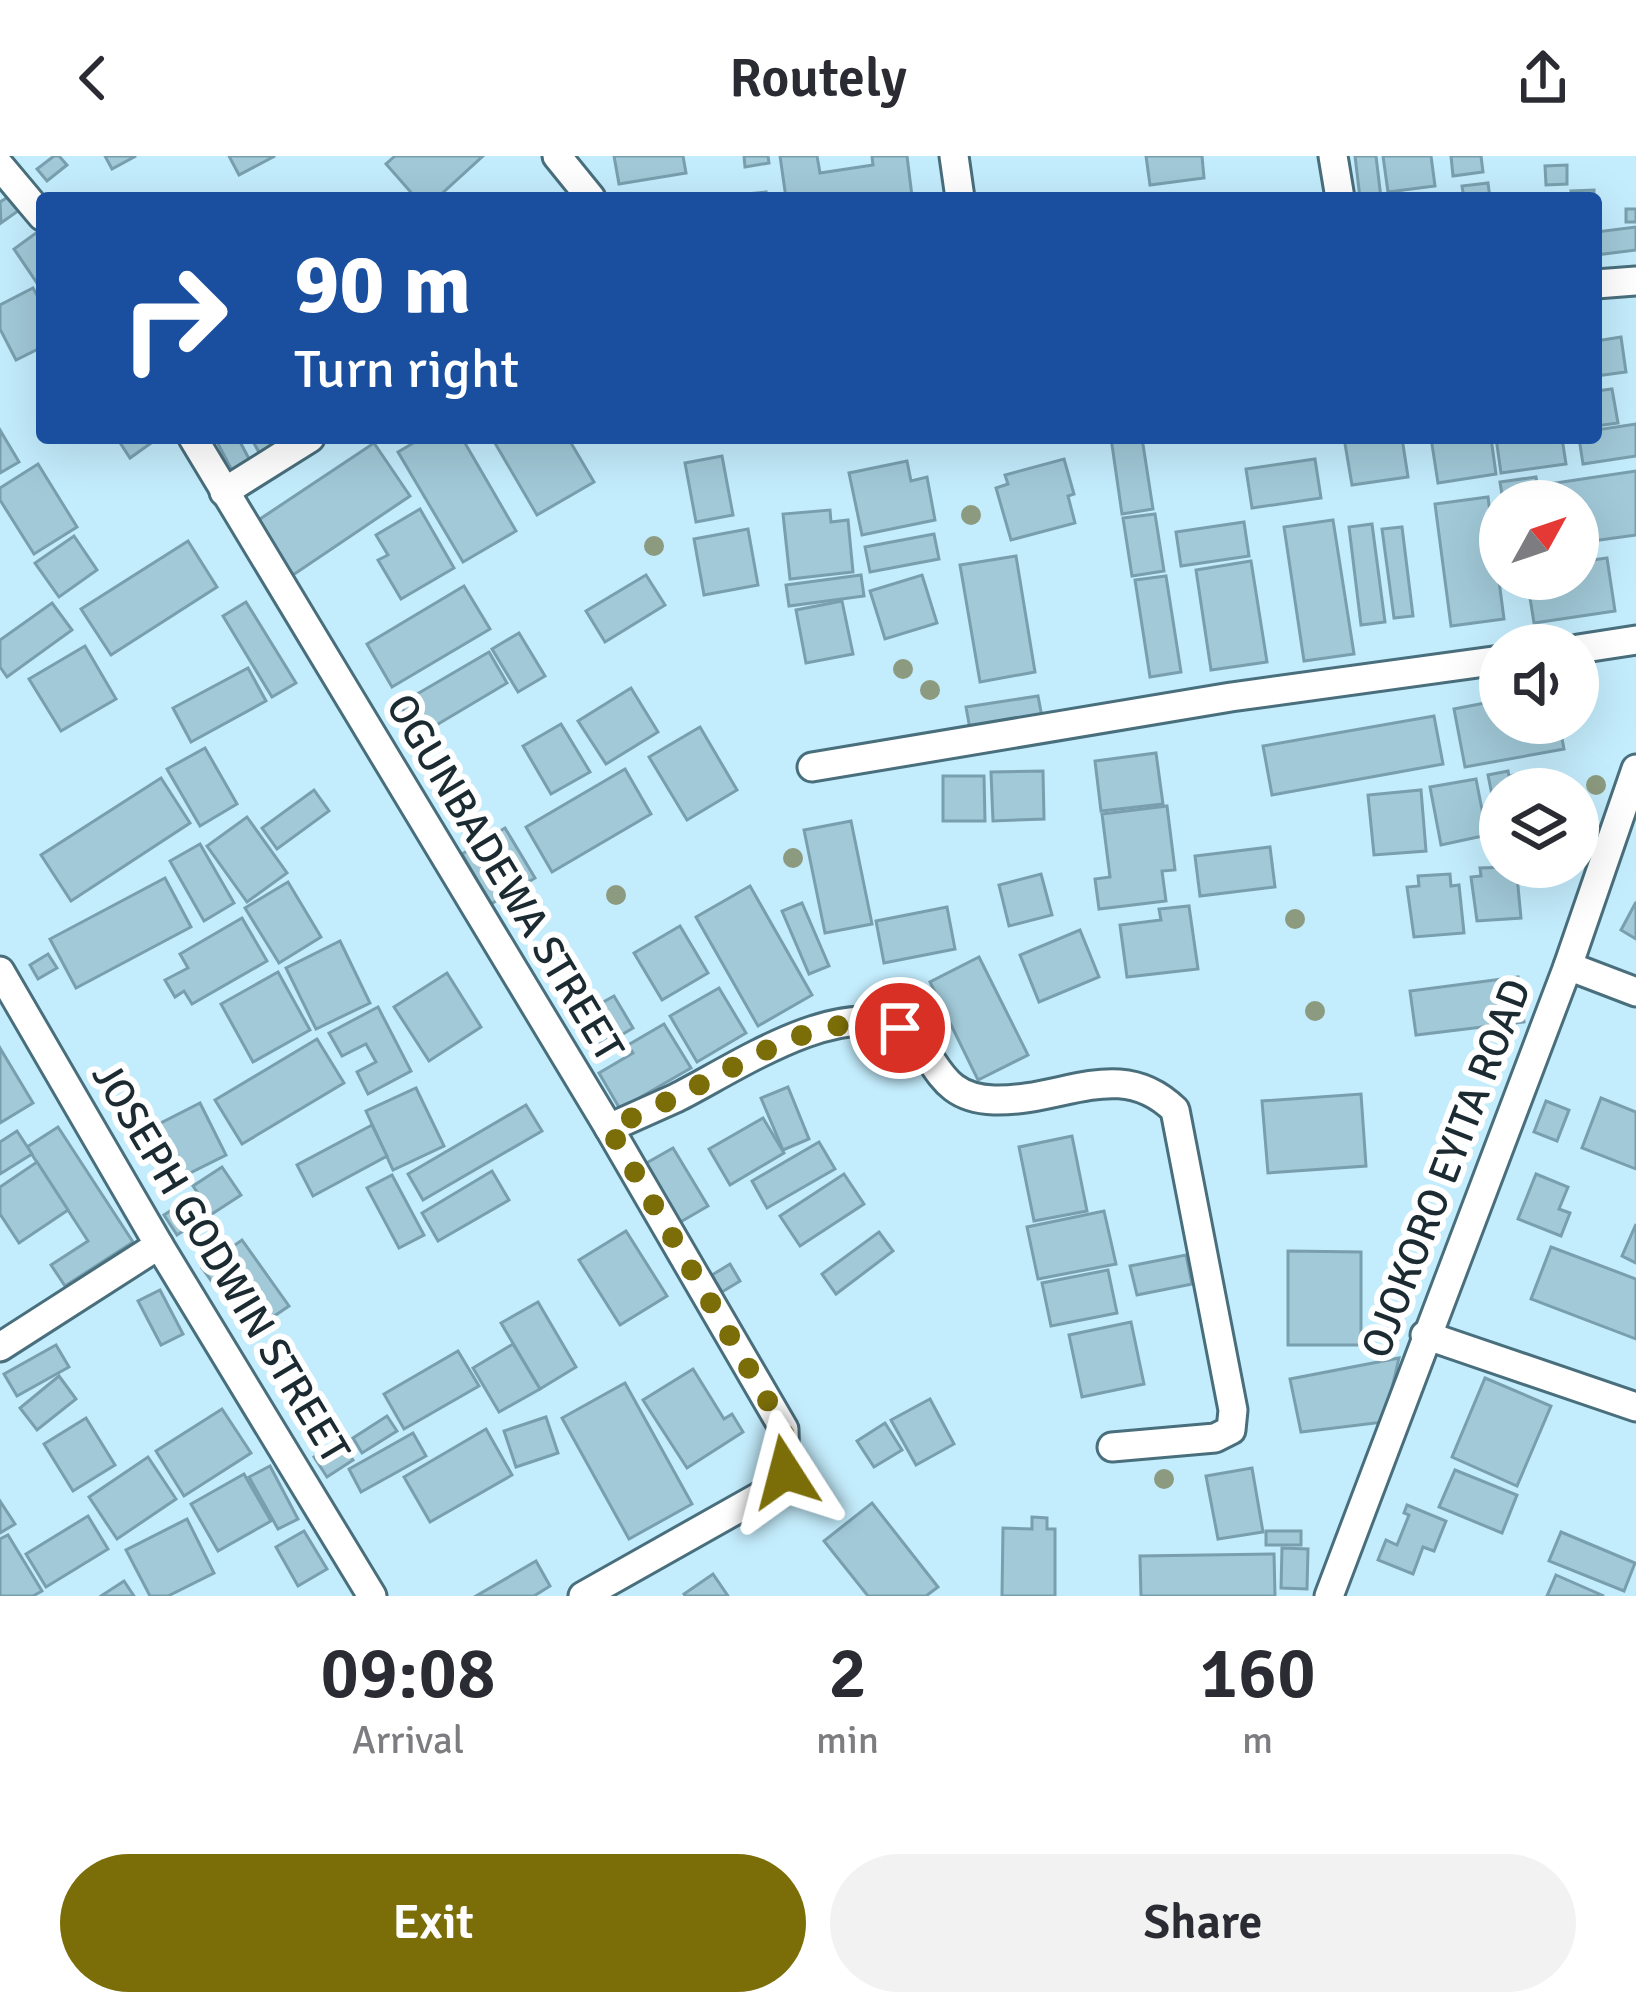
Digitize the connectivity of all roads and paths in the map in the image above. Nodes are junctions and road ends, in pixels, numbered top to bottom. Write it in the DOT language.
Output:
graph roads {
  1 [pos="557,156"];
  2 [pos="954,156"];
  3 [pos="1333,156"];
  4 [pos="0,166"];
  5 [pos="586,192"];
  6 [pos="959,192"];
  7 [pos="1339,192"];
  8 [pos="36,209"];
  9 [pos="1636,281"];
  10 [pos="1602,284"];
  11 [pos="196,444"];
  12 [pos="301,444"];
  13 [pos="224,493"];
  14 [pos="1636,640"];
  15 [pos="1599,646"];
  16 [pos="1479,663"];
  17 [pos="812,766"];
  18 [pos="1636,770"];
  19 [pos="1568,966"];
  20 [pos="0,970"];
  21 [pos="1636,992"];
  22 [pos="609,1128"];
  23 [pos="159,1245"];
  24 [pos="1425,1335"];
  25 [pos="0,1347"];
  26 [pos="1636,1406"];
  27 [pos="1112,1447"];
  28 [pos="371,1596"];
  29 [pos="583,1596"];
  30 [pos="1329,1596"];
  1 -- 5 [label="street"];
  2 -- 6 [label="street"];
  3 -- 7 [label="street"];
  4 -- 8 [label="street"];
  9 -- 10 [label="street"];
  11 -- 13 [label="street, OGUNBADEWA STREET"];
  12 -- 13 [label="street"];
  13 -- 22 [label="street, OGUNBADEWA STREET"];
  14 -- 15 [label="street"];
  16 -- 17 [label="street"];
  18 -- 19 [label="street, OJOKORO EYITA ROAD"];
  19 -- 21 [label="street"];
  19 -- 24 [label="street, OJOKORO EYITA ROAD"];
  20 -- 23 [label="street, JOSEPH GODWIN STREET"];
  22 -- 27 [label="street"];
  22 -- 29 [label="street, OGUNBADEWA STREET"];
  23 -- 25 [label="street"];
  23 -- 28 [label="street, JOSEPH GODWIN STREET"];
  24 -- 26 [label="street"];
  24 -- 30 [label="street, OJOKORO EYITA ROAD"];
}
